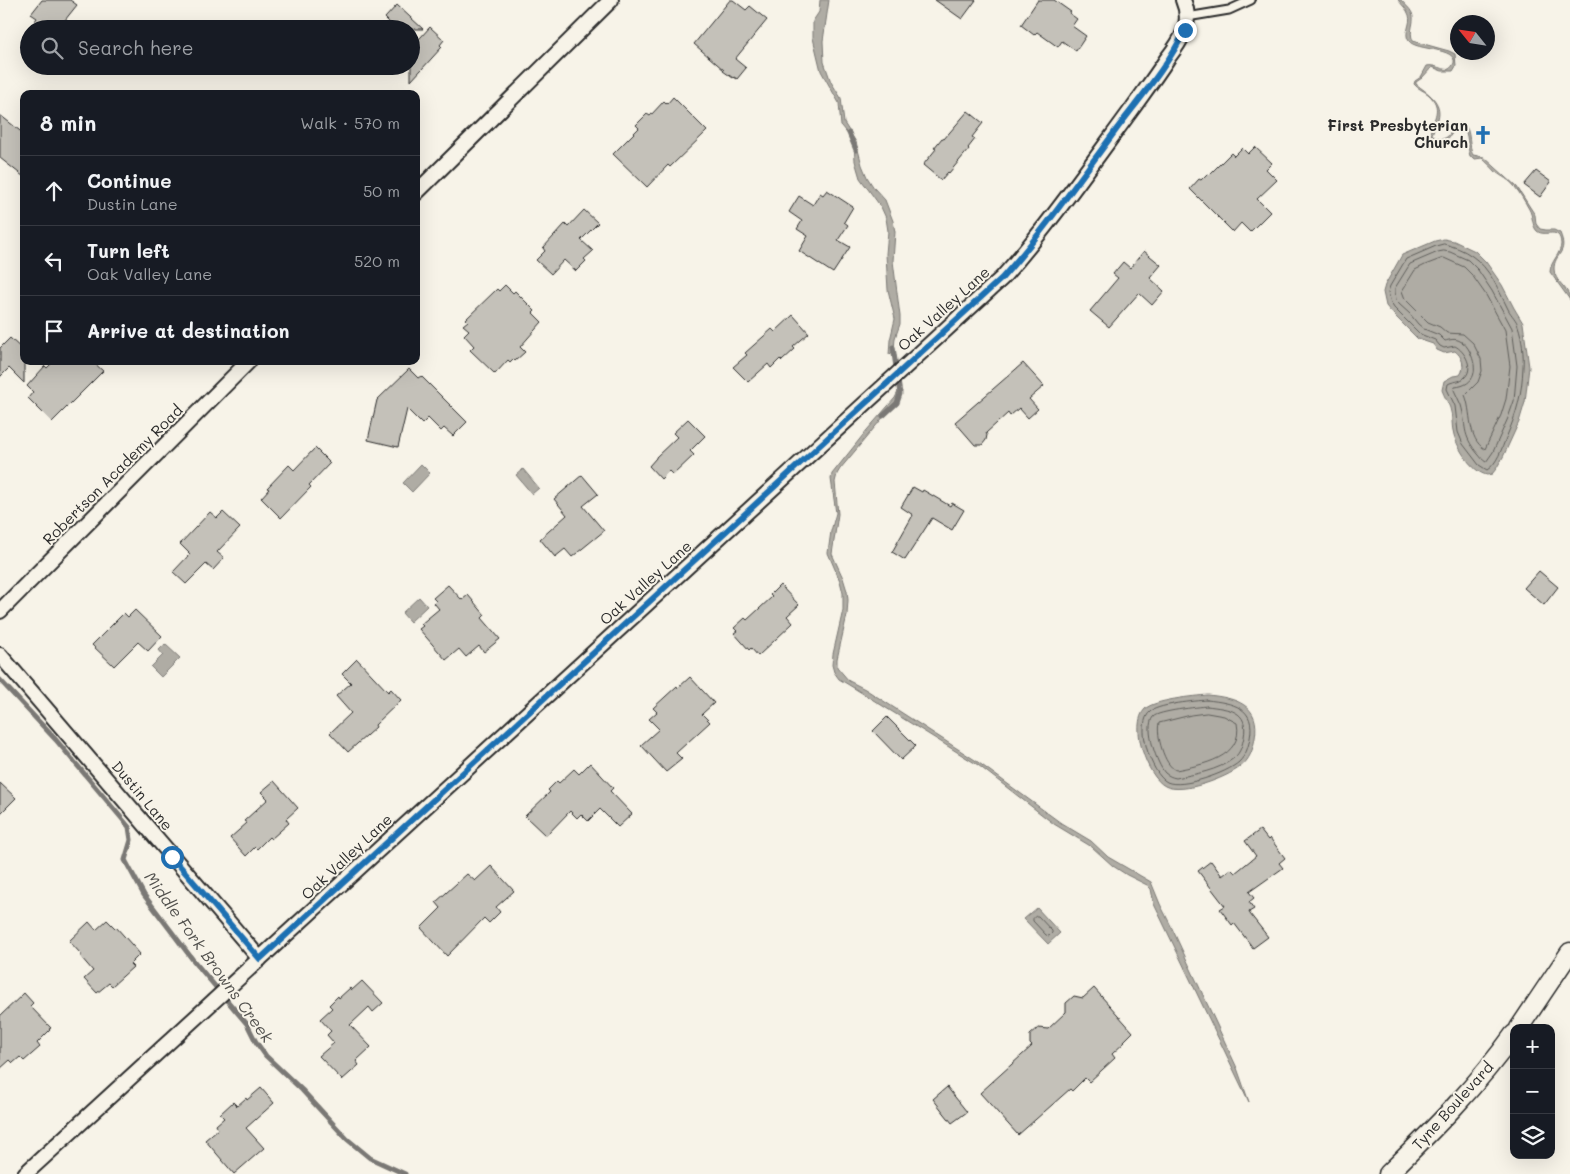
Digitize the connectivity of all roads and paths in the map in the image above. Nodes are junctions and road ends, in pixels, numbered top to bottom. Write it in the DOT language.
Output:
graph roads {
  1 [pos="611,0"];
  2 [pos="1183,0"];
  3 [pos="1251,0"];
  4 [pos="1187,17"];
  5 [pos="420,189"];
  6 [pos="245,365"];
  7 [pos="0,611"];
  8 [pos="0,655"];
  9 [pos="1570,952"];
  10 [pos="260,959"];
  11 [pos="1521,1024"];
  12 [pos="1510,1039"];
  13 [pos="25,1174"];
  14 [pos="1388,1174"];
  1 -- 5 [label="street"];
  2 -- 4 [label="street"];
  3 -- 4 [label="lane"];
  4 -- 10 [label="street, Oak Valley Lane"];
  6 -- 7 [label="street, Robertson Academy Road"];
  8 -- 10 [label="street, Dustin Lane"];
  9 -- 11 [label="street"];
  10 -- 13 [label="street, Oak Valley Lane"];
  12 -- 14 [label="street, Tyne Boulevard"];
}
